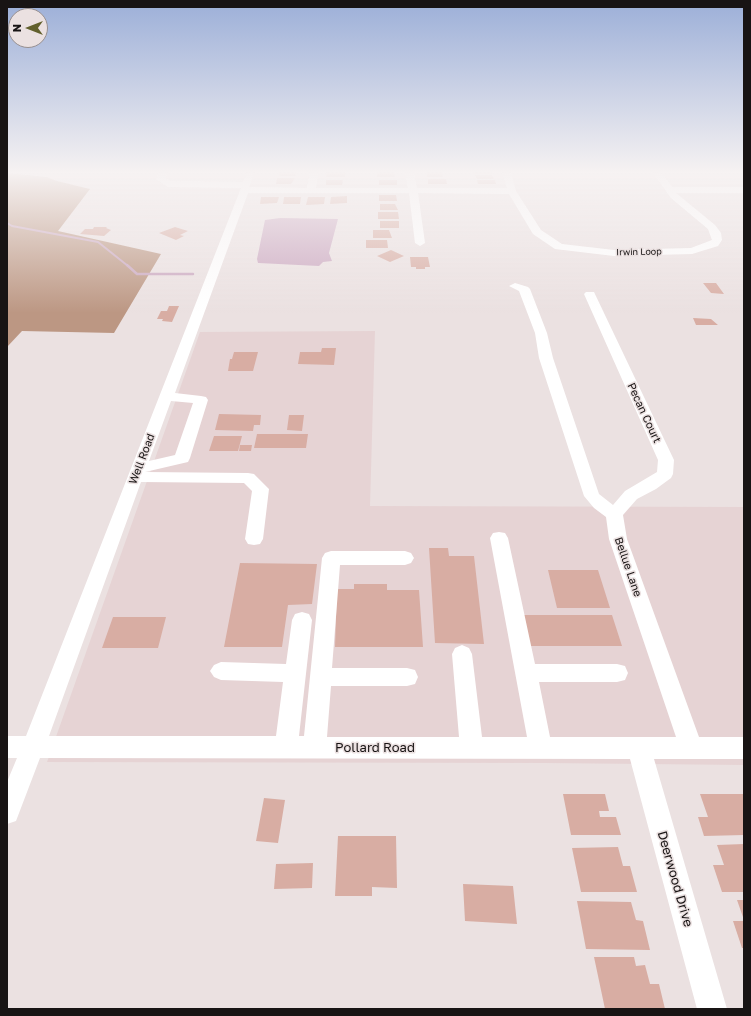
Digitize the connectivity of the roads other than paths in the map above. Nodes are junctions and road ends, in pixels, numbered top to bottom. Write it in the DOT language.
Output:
graph roads {
  1 [pos="233,218"];
  2 [pos="417,218"];
  3 [pos="529,218"];
  4 [pos="701,218"];
  5 [pos="420,243"];
  6 [pos="714,244"];
  7 [pos="726,249"];
  8 [pos="515,286"];
  9 [pos="590,294"];
  10 [pos="166,396"];
  11 [pos="137,472"];
  12 [pos="614,514"];
  13 [pos="499,538"];
  14 [pos="254,539"];
  15 [pos="405,558"];
  16 [pos="302,620"];
  17 [pos="462,654"];
  18 [pos="220,671"];
  19 [pos="295,673"];
  20 [pos="525,673"];
  21 [pos="617,673"];
  22 [pos="320,677"];
  23 [pos="407,677"];
  24 [pos="7,747"];
  25 [pos="33,747"];
  26 [pos="286,748"];
  27 [pos="315,748"];
  28 [pos="472,748"];
  29 [pos="541,748"];
  30 [pos="639,748"];
  31 [pos="691,748"];
  32 [pos="744,748"];
  33 [pos="7,812"];
  34 [pos="712,1009"];
  1 -- 10 [label="street, Well Road"];
  2 -- 5 [label="street"];
  3 -- 6 [label="street, Irwin Loop"];
  4 -- 6 [label="street"];
  6 -- 7 [label="street"];
  8 -- 12 [label="street"];
  9 -- 12 [label="street, Pecan Court"];
  10 -- 11 [label="street, Well Road"];
  10 -- 11 [label="street"];
  11 -- 14 [label="street"];
  11 -- 25 [label="street, Well Road"];
  12 -- 31 [label="street, Bellue Lane"];
  13 -- 20 [label="street"];
  15 -- 22 [label="street"];
  16 -- 19 [label="street"];
  17 -- 28 [label="street"];
  18 -- 19 [label="street"];
  19 -- 26 [label="street"];
  20 -- 21 [label="street"];
  20 -- 29 [label="street"];
  22 -- 23 [label="street"];
  22 -- 27 [label="street"];
  24 -- 25 [label="street, Pollard Road"];
  25 -- 26 [label="street, Pollard Road"];
  25 -- 33 [label="street, Well Road"];
  26 -- 27 [label="street, Pollard Road"];
  27 -- 28 [label="street, Pollard Road"];
  28 -- 29 [label="street, Pollard Road"];
  29 -- 30 [label="street, Pollard Road"];
  30 -- 31 [label="street, Pollard Road"];
  30 -- 34 [label="street, Deerwood Drive"];
  31 -- 32 [label="street, Pollard Road"];
}
